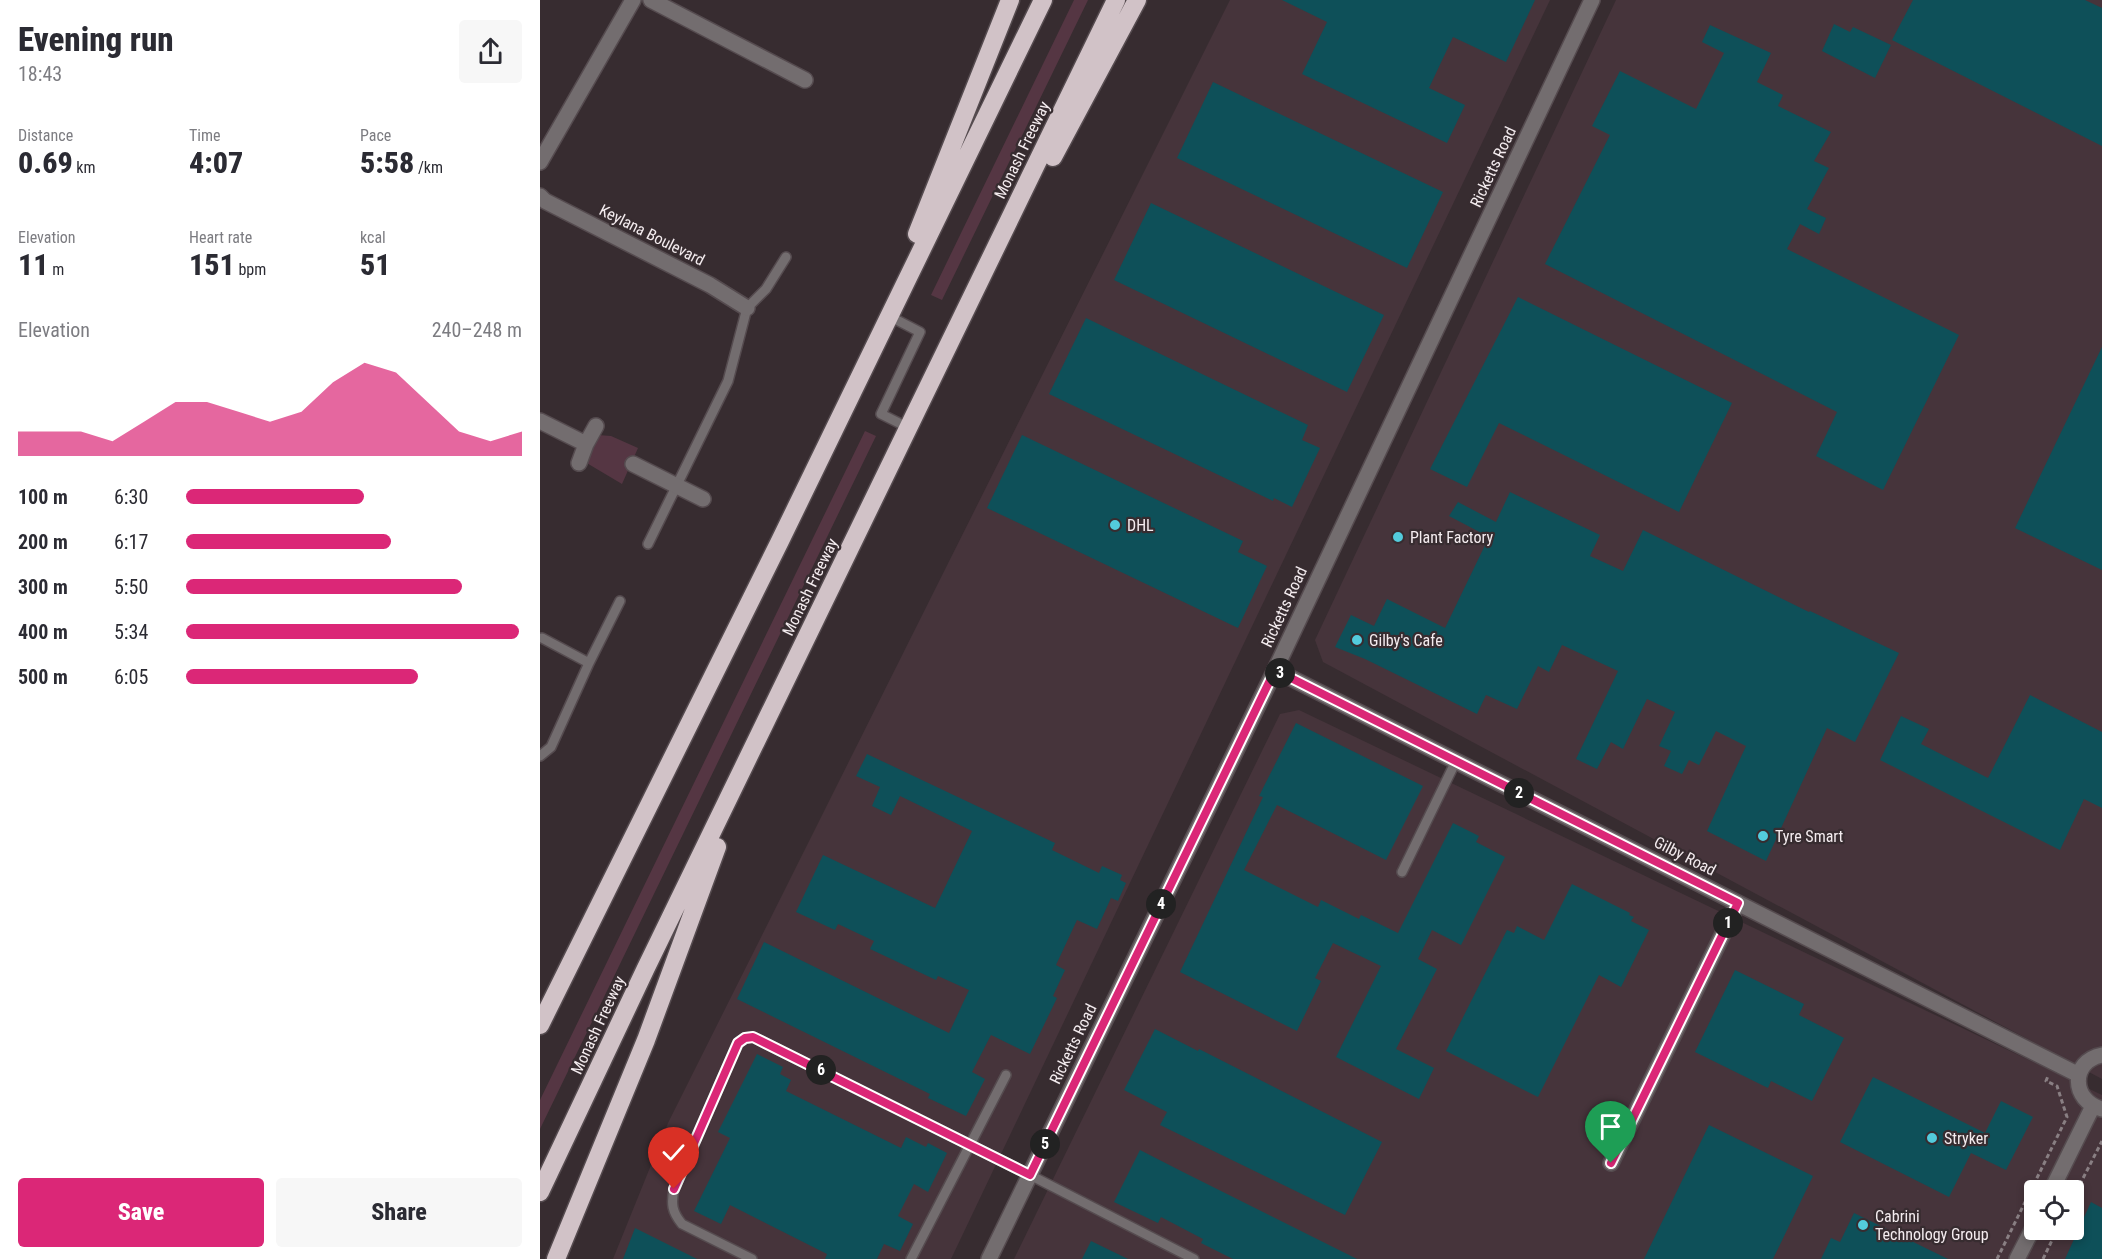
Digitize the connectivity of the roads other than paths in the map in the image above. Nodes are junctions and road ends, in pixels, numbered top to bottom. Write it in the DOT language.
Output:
graph roads {
  1 [pos="633,0"];
  2 [pos="651,0"];
  3 [pos="1010,0"];
  4 [pos="1043,0"];
  5 [pos="1116,0"];
  6 [pos="1137,0"];
  7 [pos="1592,0"];
  8 [pos="805,80"];
  9 [pos="540,162"];
  10 [pos="540,196"];
  11 [pos="786,258"];
  12 [pos="747,308"];
  13 [pos="889,316"];
  14 [pos="861,375"];
  15 [pos="540,421"];
  16 [pos="597,426"];
  17 [pos="909,428"];
  18 [pos="585,444"];
  19 [pos="579,463"];
  20 [pos="633,464"];
  21 [pos="676,486"];
  22 [pos="703,499"];
  23 [pos="648,544"];
  24 [pos="620,602"];
  25 [pos="542,638"];
  26 [pos="589,663"];
  27 [pos="1275,670"];
  28 [pos="540,756"];
  29 [pos="750,758"];
  30 [pos="1456,761"];
  31 [pos="1402,872"];
  32 [pos="1738,903"];
  33 [pos="540,1025"];
  34 [pos="2102,1055"];
  35 [pos="1006,1075"];
  36 [pos="2079,1075"];
  37 [pos="2097,1107"];
  38 [pos="970,1145"];
  39 [pos="1611,1163"];
  40 [pos="1030,1175"];
  41 [pos="2057,1180"];
  42 [pos="540,1192"];
  43 [pos="2027,1240"];
  44 [pos="556,1259"];
  45 [pos="752,1259"];
  46 [pos="911,1259"];
  47 [pos="989,1259"];
  48 [pos="1194,1259"];
  49 [pos="2018,1259"];
  1 -- 9 [label="street"];
  2 -- 8 [label="street"];
  3 -- 14 [label="highway"];
  4 -- 13 [label="highway"];
  5 -- 17 [label="highway, Monash Freeway"];
  6 -- 17 [label="highway"];
  7 -- 27 [label="street, Ricketts Road"];
  10 -- 12 [label="street, Keylana Boulevard"];
  11 -- 12 [label="lane"];
  12 -- 21 [label="lane"];
  13 -- 14 [label="highway"];
  13 -- 17 [label="lane"];
  14 -- 33 [label="highway"];
  15 -- 18 [label="street"];
  16 -- 18 [label="street"];
  17 -- 29 [label="highway, Monash Freeway"];
  18 -- 19 [label="street"];
  20 -- 21 [label="street"];
  21 -- 22 [label="street"];
  21 -- 23 [label="lane"];
  24 -- 26 [label="lane"];
  25 -- 26 [label="lane"];
  26 -- 28 [label="lane"];
  27 -- 30 [label="street, Gilby Road"];
  27 -- 40 [label="street, Ricketts Road"];
  29 -- 42 [label="highway, Monash Freeway"];
  29 -- 44 [label="highway"];
  30 -- 31 [label="lane"];
  30 -- 32 [label="street, Gilby Road"];
  32 -- 36 [label="street, Gilby Road"];
  32 -- 39 [label="street"];
  34 -- 36 [label="street"];
  35 -- 38 [label="lane"];
  36 -- 37 [label="street"];
  37 -- 41 [label="street"];
  38 -- 40 [label="lane"];
  38 -- 45 [label="lane"];
  38 -- 46 [label="lane"];
  40 -- 47 [label="street, Ricketts Road"];
  40 -- 48 [label="lane"];
  43 -- 49 [label="street"];
}
